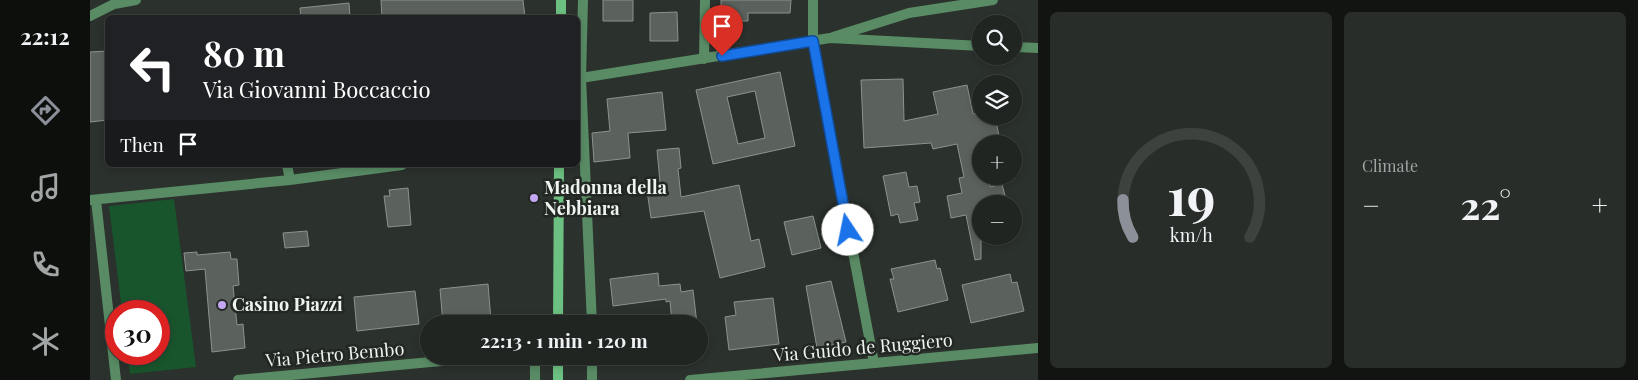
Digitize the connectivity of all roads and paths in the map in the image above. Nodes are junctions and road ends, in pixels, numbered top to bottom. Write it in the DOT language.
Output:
graph roads {
  1 [pos="136,0"];
  2 [pos="561,0"];
  3 [pos="583,0"];
  4 [pos="705,0"];
  5 [pos="813,0"];
  6 [pos="993,0"];
  7 [pos="981,1"];
  8 [pos="561,15"];
  9 [pos="90,16"];
  10 [pos="830,38"];
  11 [pos="813,41"];
  12 [pos="972,46"];
  13 [pos="1022,47"];
  14 [pos="1038,48"];
  15 [pos="704,59"];
  16 [pos="581,78"];
  17 [pos="287,167"];
  18 [pos="387,167"];
  19 [pos="559,167"];
  20 [pos="290,180"];
  21 [pos="93,200"];
  22 [pos="558,315"];
  23 [pos="592,315"];
  24 [pos="1038,348"];
  25 [pos="420,363"];
  26 [pos="874,363"];
  27 [pos="535,365"];
  28 [pos="558,365"];
  29 [pos="592,365"];
  30 [pos="116,380"];
  31 [pos="238,380"];
  32 [pos="535,380"];
  33 [pos="558,380"];
  34 [pos="592,380"];
  35 [pos="690,380"];
  1 -- 9 [label="street"];
  2 -- 8 [label="main road"];
  3 -- 16 [label="street"];
  4 -- 15 [label="street"];
  5 -- 11 [label="street"];
  6 -- 7 [label="street"];
  7 -- 10 [label="street"];
  10 -- 11 [label="street"];
  10 -- 12 [label="street"];
  11 -- 15 [label="street"];
  11 -- 26 [label="street"];
  13 -- 14 [label="street"];
  15 -- 16 [label="street"];
  16 -- 23 [label="street"];
  17 -- 20 [label="street"];
  18 -- 20 [label="street"];
  19 -- 22 [label="main road"];
  20 -- 21 [label="street"];
  21 -- 30 [label="street"];
  24 -- 26 [label="street, Via Guido de Ruggiero"];
  25 -- 31 [label="street, Via Pietro Bembo"];
  26 -- 35 [label="street, Via Guido de Ruggiero"];
  27 -- 32 [label="street"];
  28 -- 33 [label="main road"];
  29 -- 34 [label="street"];
}
